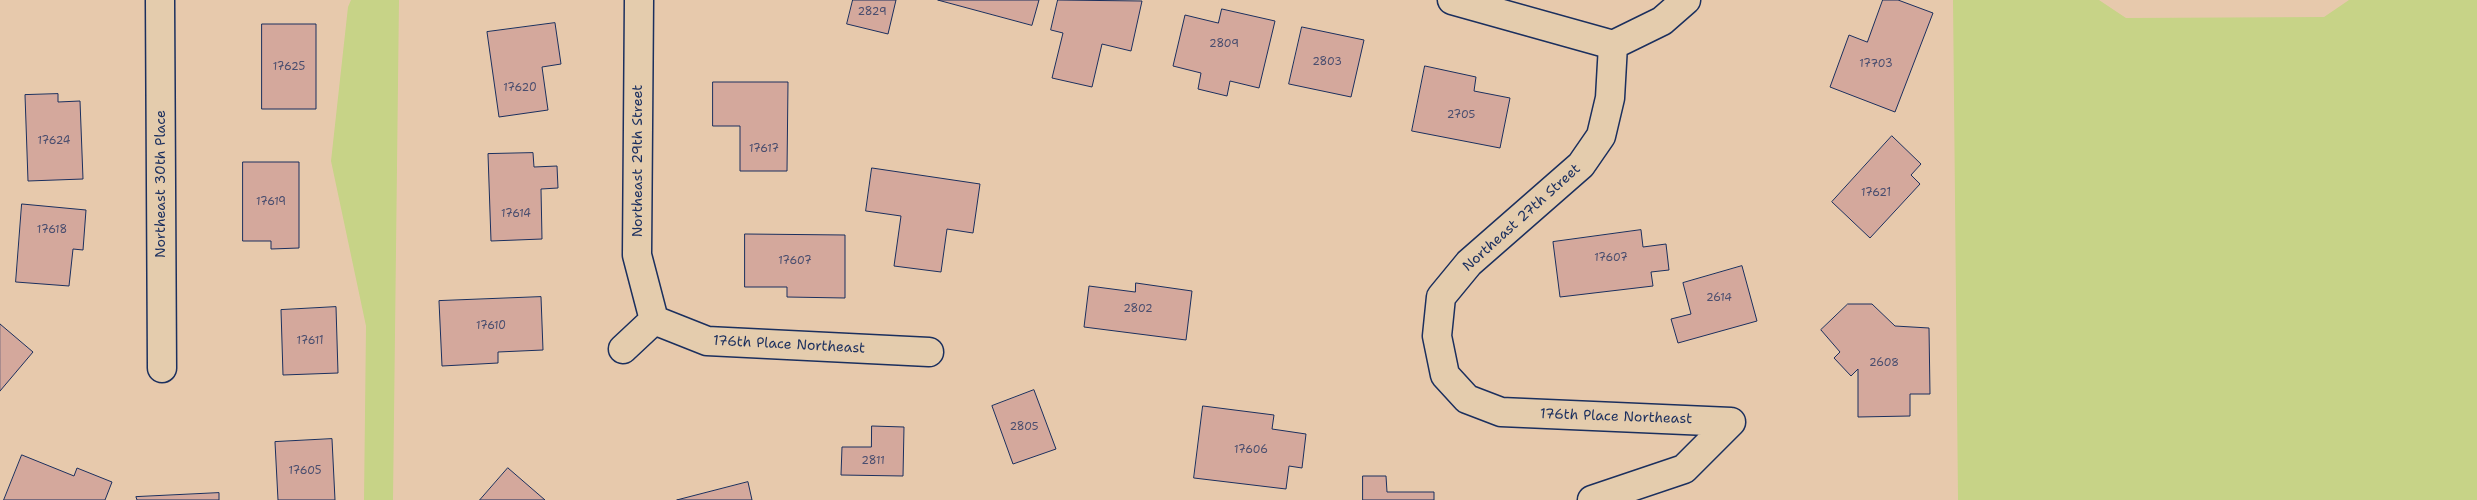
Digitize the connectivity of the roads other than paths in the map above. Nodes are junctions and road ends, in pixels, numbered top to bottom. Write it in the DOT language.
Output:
graph roads {
  1 [pos="160,0"];
  2 [pos="639,0"];
  3 [pos="1452,0"];
  4 [pos="1686,0"];
  5 [pos="1613,45"];
  6 [pos="654,320"];
  7 [pos="622,349"];
  8 [pos="929,352"];
  9 [pos="162,368"];
  10 [pos="1501,412"];
  11 [pos="1592,500"];
  1 -- 9 [label="street, Northeast 30th Place"];
  2 -- 6 [label="street, Northeast 29th Street"];
  3 -- 5 [label="street"];
  4 -- 5 [label="street"];
  5 -- 10 [label="street, Northeast 27th Street"];
  6 -- 7 [label="street"];
  6 -- 8 [label="street, 176th Place Northeast"];
  10 -- 11 [label="street, 176th Place Northeast"];
}
